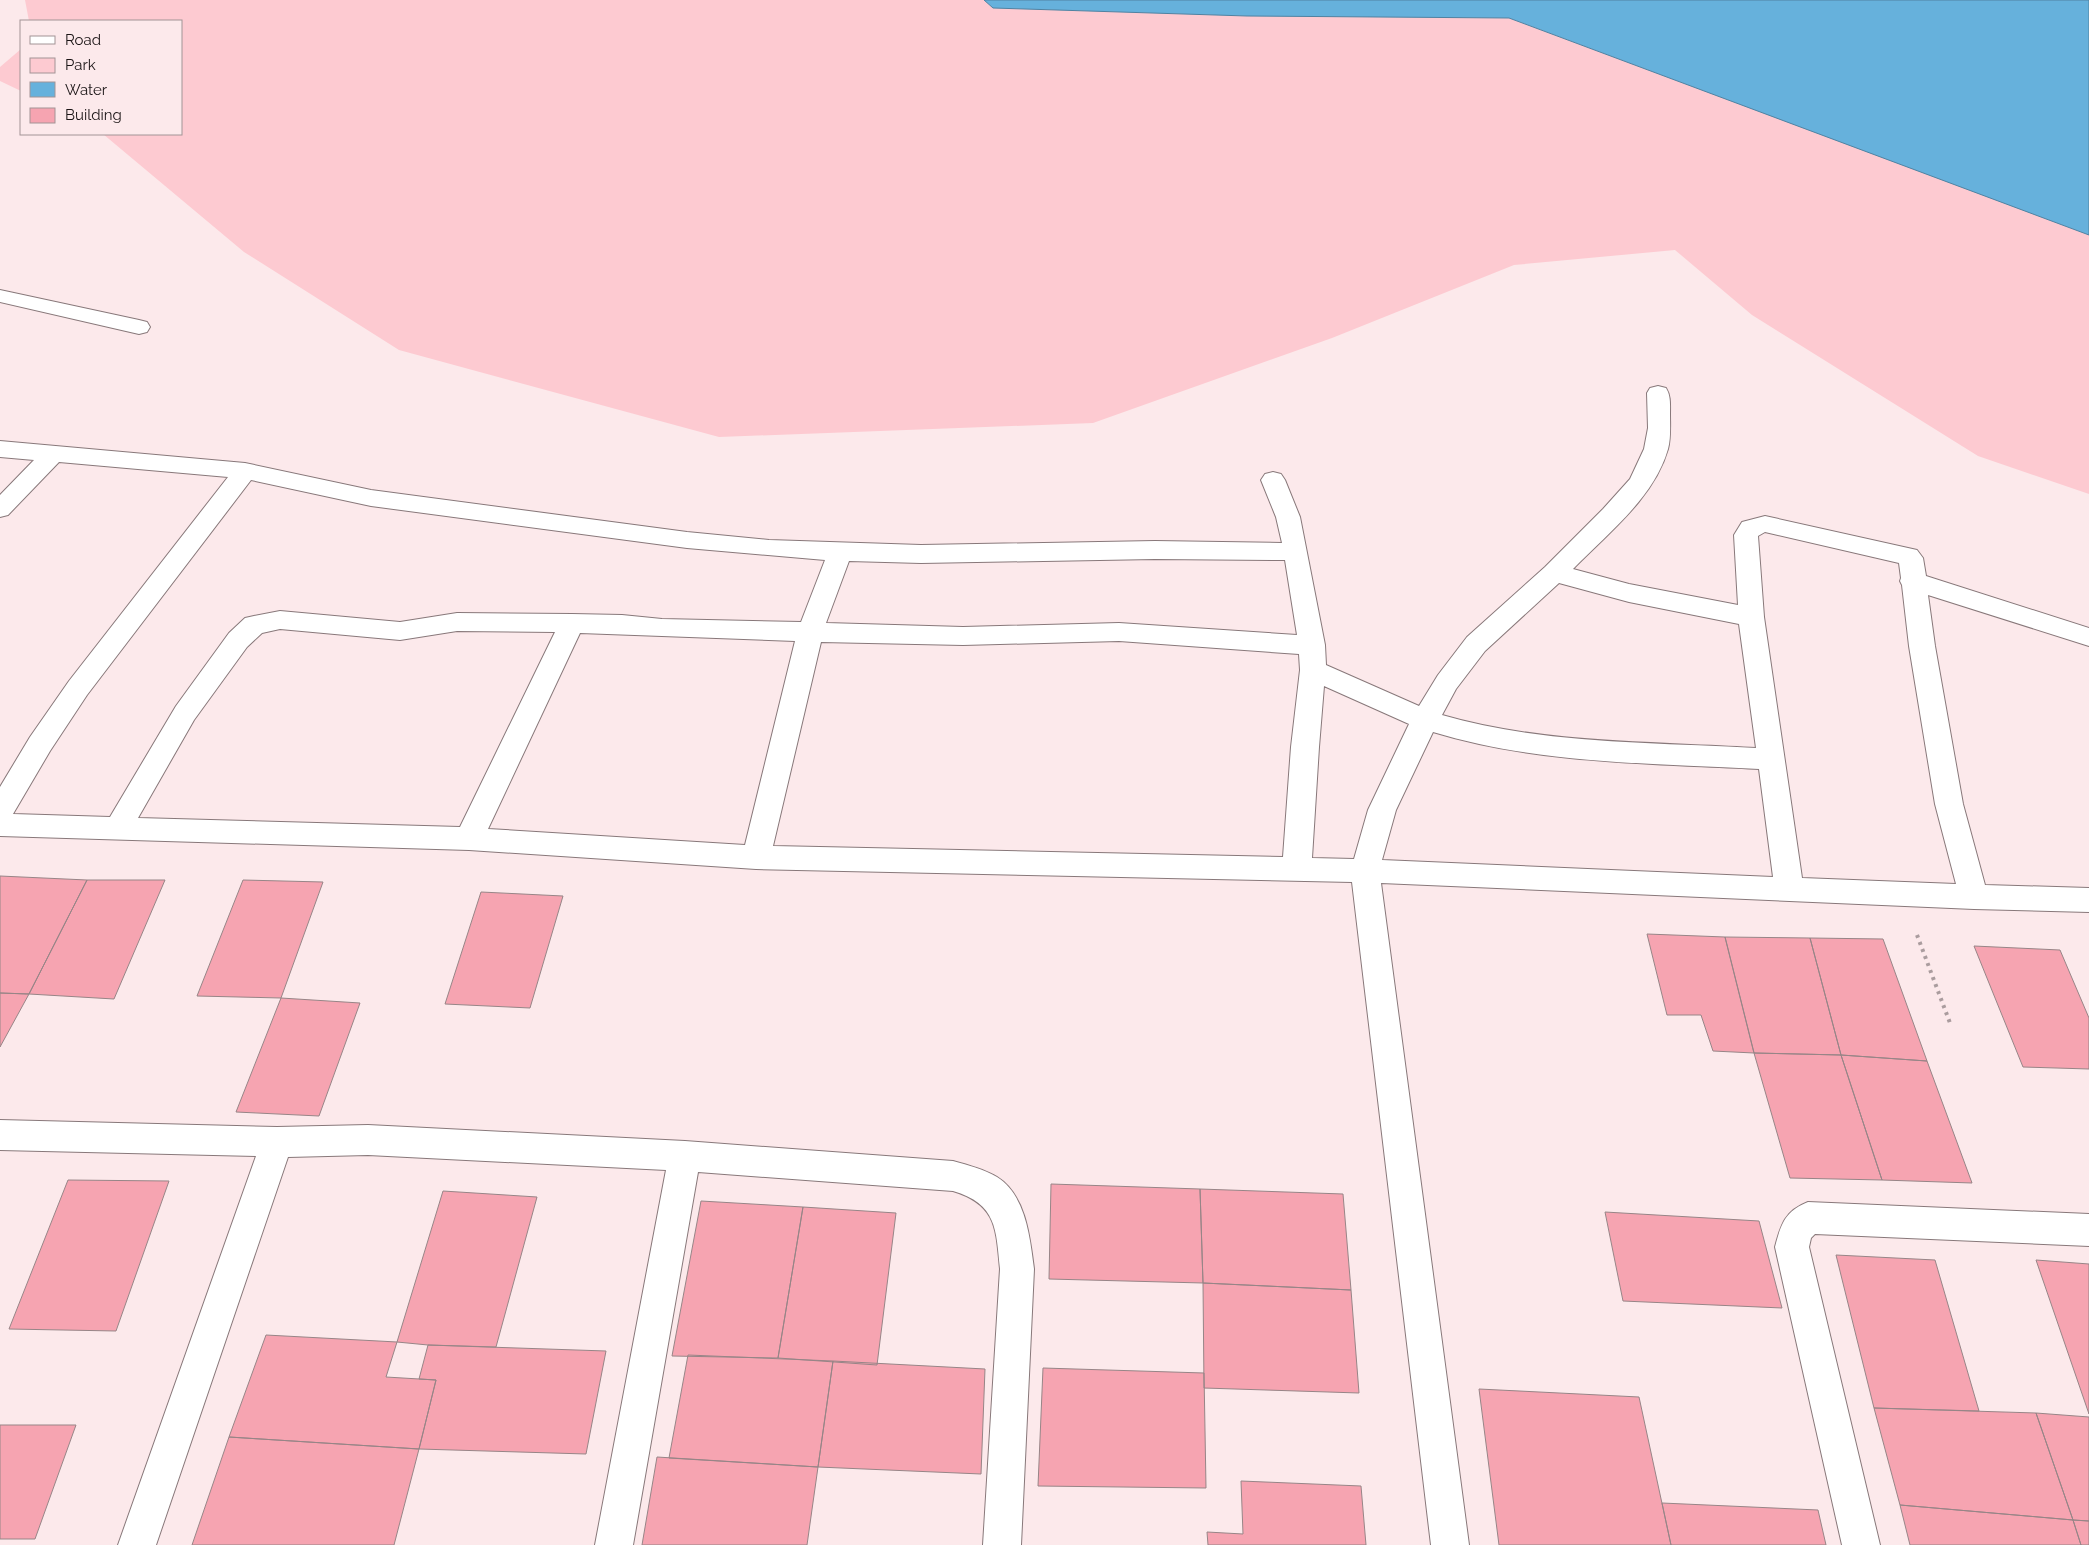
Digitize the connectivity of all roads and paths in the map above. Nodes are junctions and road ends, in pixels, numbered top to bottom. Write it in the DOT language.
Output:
graph roads {
  1 [pos="0,296"];
  2 [pos="139,327"];
  3 [pos="1658,392"];
  4 [pos="0,449"];
  5 [pos="52,455"];
  6 [pos="245,471"];
  7 [pos="1273,480"];
  8 [pos="0,509"];
  9 [pos="840,552"];
  10 [pos="1296,552"];
  11 [pos="1554,573"];
  12 [pos="1912,581"];
  13 [pos="1752,617"];
  14 [pos="572,623"];
  15 [pos="810,633"];
  16 [pos="2089,637"];
  17 [pos="1313,657"];
  18 [pos="1425,720"];
  19 [pos="1771,759"];
  20 [pos="0,811"];
  21 [pos="0,825"];
  22 [pos="118,828"];
  23 [pos="470,839"];
  24 [pos="756,857"];
  25 [pos="1297,869"];
  26 [pos="1366,872"];
  27 [pos="1789,888"];
  28 [pos="1902,894"];
  29 [pos="1974,897"];
  30 [pos="2089,900"];
  31 [pos="1950,1023"];
  32 [pos="0,1135"];
  33 [pos="277,1142"];
  34 [pos="685,1156"];
  35 [pos="2089,1230"];
  36 [pos="137,1545"];
  37 [pos="614,1545"];
  38 [pos="1002,1545"];
  39 [pos="1450,1545"];
  40 [pos="1861,1545"];
  1 -- 2 [label="street"];
  3 -- 11 [label="street"];
  4 -- 5 [label="street"];
  5 -- 6 [label="street"];
  5 -- 8 [label="street"];
  6 -- 9 [label="street"];
  6 -- 20 [label="street"];
  7 -- 10 [label="street"];
  9 -- 10 [label="street"];
  9 -- 15 [label="street"];
  10 -- 17 [label="street"];
  11 -- 13 [label="street"];
  11 -- 18 [label="street"];
  12 -- 13 [label="street"];
  12 -- 16 [label="street"];
  12 -- 29 [label="street"];
  13 -- 19 [label="street"];
  14 -- 15 [label="street"];
  14 -- 22 [label="street"];
  14 -- 23 [label="street"];
  15 -- 17 [label="street"];
  15 -- 24 [label="street"];
  17 -- 18 [label="street"];
  17 -- 25 [label="street"];
  18 -- 19 [label="street"];
  18 -- 26 [label="street"];
  19 -- 27 [label="street"];
  21 -- 22 [label="street"];
  22 -- 23 [label="street"];
  23 -- 24 [label="street"];
  24 -- 25 [label="street"];
  25 -- 26 [label="street"];
  26 -- 27 [label="street"];
  26 -- 39 [label="street"];
  27 -- 28 [label="street"];
  28 -- 29 [label="street"];
  28 -- 31 [label="path"];
  29 -- 30 [label="street"];
  32 -- 33 [label="street"];
  33 -- 34 [label="street"];
  33 -- 36 [label="street"];
  34 -- 37 [label="street"];
  34 -- 38 [label="street"];
  35 -- 40 [label="street"];
}
